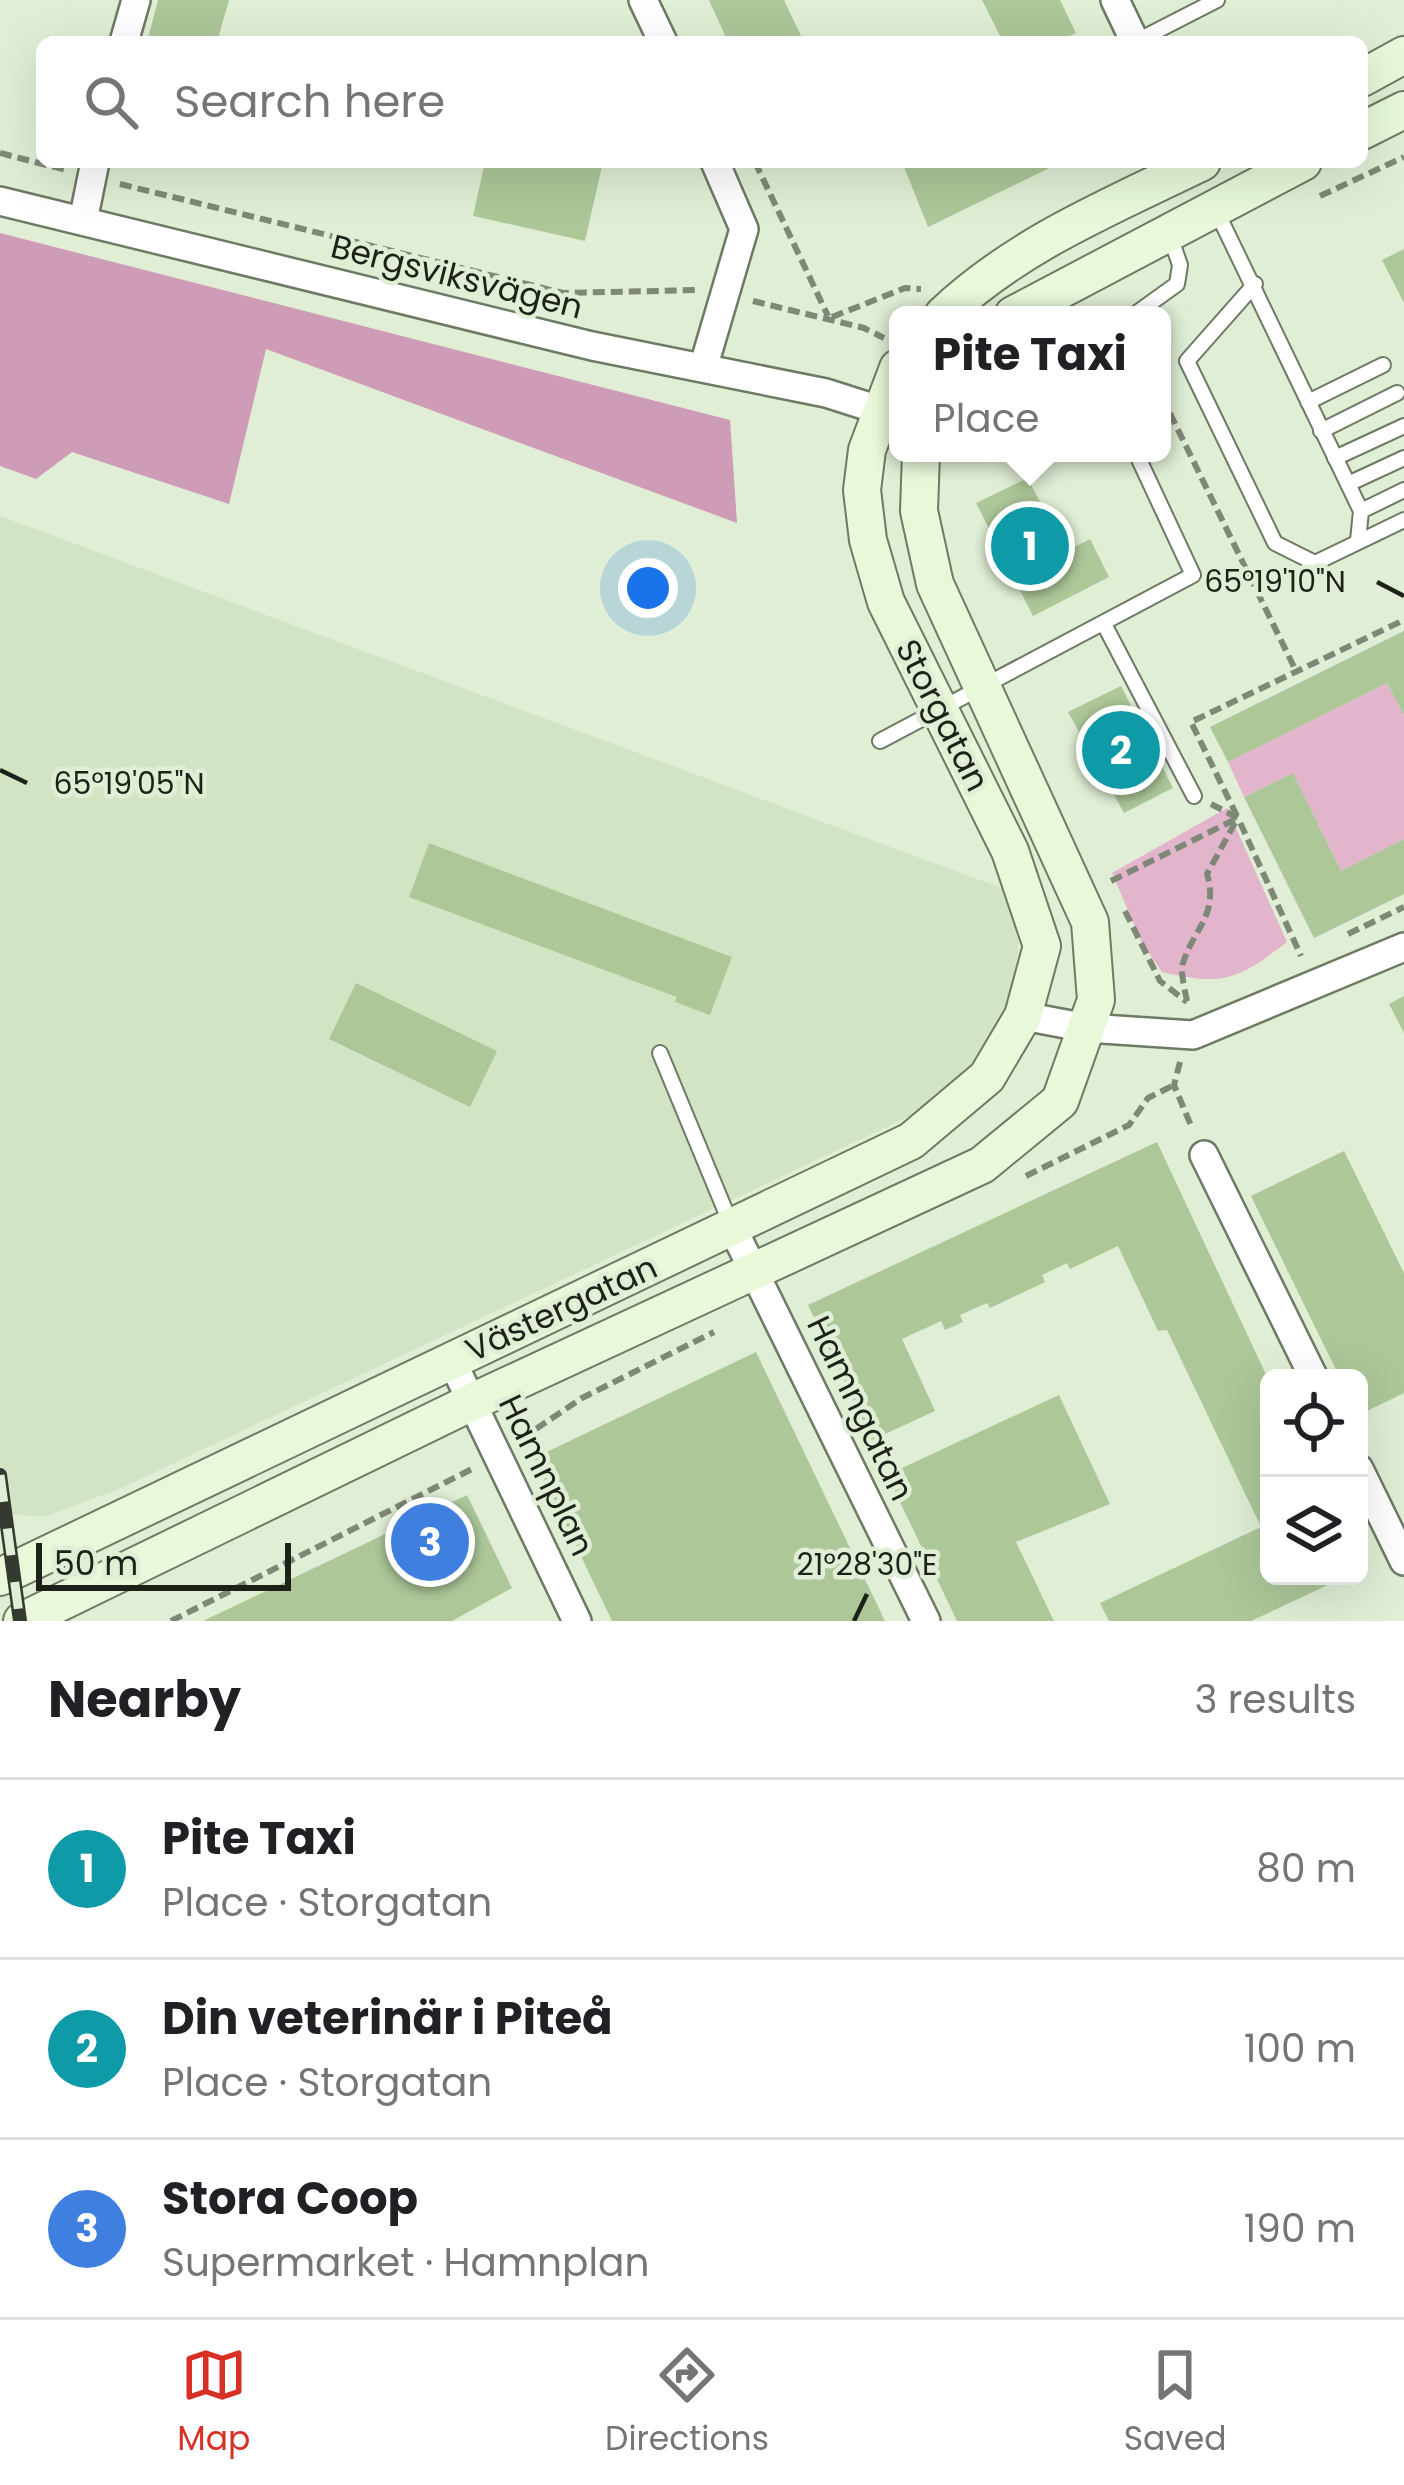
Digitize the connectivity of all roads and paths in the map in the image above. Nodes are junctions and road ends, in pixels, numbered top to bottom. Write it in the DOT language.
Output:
graph roads {
  1 [pos="136,0"];
  2 [pos="643,0"];
  3 [pos="1115,0"];
  4 [pos="1217,0"];
  5 [pos="126,36"];
  6 [pos="660,36"];
  7 [pos="1132,36"];
  8 [pos="1147,36"];
  9 [pos="1404,55"];
  10 [pos="1368,74"];
  11 [pos="1404,110"];
  12 [pos="1368,128"];
  13 [pos="0,153"];
  14 [pos="36,159"];
  15 [pos="718,168"];
  16 [pos="758,168"];
  17 [pos="1186,168"];
  18 [pos="1198,168"];
  19 [pos="1291,168"];
  20 [pos="94,169"];
  21 [pos="0,201"];
  22 [pos="1215,207"];
  23 [pos="83,221"];
  24 [pos="1168,231"];
  25 [pos="1255,284"];
  26 [pos="724,295"];
  27 [pos="944,306"];
  28 [pos="954,306"];
  29 [pos="1030,306"];
  30 [pos="1146,306"];
  31 [pos="829,318"];
  32 [pos="889,342"];
  33 [pos="704,365"];
  34 [pos="1383,365"];
  35 [pos="1397,392"];
  36 [pos="1308,402"];
  37 [pos="888,413"];
  38 [pos="1171,415"];
  39 [pos="1404,425"];
  40 [pos="1321,430"];
  41 [pos="1335,458"];
  42 [pos="1404,458"];
  43 [pos="920,462"];
  44 [pos="1140,462"];
  45 [pos="1348,484"];
  46 [pos="1404,490"];
  47 [pos="1361,511"];
  48 [pos="1404,520"];
  49 [pos="1358,541"];
  50 [pos="1404,620"];
  51 [pos="1105,626"];
  52 [pos="1296,671"];
  53 [pos="982,690"];
  54 [pos="941,712"];
  55 [pos="880,741"];
  56 [pos="1194,796"];
  57 [pos="1238,818"];
  58 [pos="1111,881"];
  59 [pos="1404,947"];
  60 [pos="1301,956"];
  61 [pos="1187,1002"];
  62 [pos="1023,1016"];
  63 [pos="1087,1028"];
  64 [pos="660,1053"];
  65 [pos="1129,1125"];
  66 [pos="1204,1155"];
  67 [pos="732,1227"];
  68 [pos="753,1270"];
  69 [pos="452,1359"];
  70 [pos="1310,1369"];
  71 [pos="472,1402"];
  72 [pos="497,1454"];
  73 [pos="1363,1477"];
  74 [pos="1404,1561"];
  75 [pos="0,1577"];
  76 [pos="0,1607"];
  77 [pos="7,1621"];
  78 [pos="22,1621"];
  79 [pos="171,1621"];
  80 [pos="578,1621"];
  81 [pos="926,1621"];
  1 -- 5 [label="street"];
  2 -- 6 [label="street"];
  3 -- 7 [label="street"];
  4 -- 8 [label="lane"];
  9 -- 10 [label="street"];
  11 -- 12 [label="street"];
  13 -- 14 [label="path"];
  15 -- 26 [label="street"];
  16 -- 31 [label="path"];
  17 -- 28 [label="street"];
  18 -- 22 [label="street"];
  19 -- 22 [label="street"];
  20 -- 23 [label="street"];
  20 -- 26 [label="path"];
  21 -- 23 [label="street, Bergsviksvägen"];
  22 -- 24 [label="street"];
  22 -- 25 [label="lane"];
  23 -- 33 [label="street, Bergsviksvägen"];
  24 -- 29 [label="street"];
  24 -- 30 [label="lane"];
  25 -- 36 [label="lane"];
  25 -- 49 [label="lane"];
  26 -- 31 [label="path"];
  26 -- 33 [label="street"];
  27 -- 31 [label="path"];
  31 -- 32 [label="path"];
  33 -- 37 [label="street, Bergsviksvägen"];
  34 -- 36 [label="lane"];
  35 -- 40 [label="lane"];
  36 -- 40 [label="lane"];
  37 -- 54 [label="street, Storgatan"];
  38 -- 52 [label="path"];
  39 -- 41 [label="lane"];
  40 -- 41 [label="lane"];
  41 -- 45 [label="lane"];
  42 -- 45 [label="lane"];
  43 -- 53 [label="street, Storgatan"];
  44 -- 51 [label="lane"];
  45 -- 47 [label="lane"];
  46 -- 47 [label="lane"];
  47 -- 49 [label="lane"];
  48 -- 49 [label="lane"];
  50 -- 52 [label="path"];
  51 -- 53 [label="lane"];
  51 -- 56 [label="lane"];
  52 -- 57 [label="path"];
  53 -- 54 [label="lane"];
  53 -- 63 [label="street, Storgatan"];
  54 -- 55 [label="lane"];
  54 -- 62 [label="street, Storgatan"];
  57 -- 58 [label="path"];
  57 -- 60 [label="path"];
  57 -- 61 [label="path"];
  59 -- 63 [label="street"];
  62 -- 63 [label="street"];
  62 -- 67 [label="street, Västergatan"];
  63 -- 68 [label="street, Västergatan"];
  64 -- 67 [label="lane"];
  65 -- 66 [label="path"];
  66 -- 70 [label="street"];
  67 -- 68 [label="street, Hamngatan"];
  67 -- 69 [label="street, Västergatan"];
  68 -- 71 [label="street, Västergatan"];
  68 -- 81 [label="street, Hamngatan"];
  69 -- 71 [label="street, Hamnplan"];
  69 -- 75 [label="street, Västergatan"];
  71 -- 72 [label="street, Hamnplan"];
  71 -- 78 [label="street, Västergatan"];
  72 -- 79 [label="path"];
  72 -- 80 [label="street, Hamnplan"];
  73 -- 74 [label="street"];
  76 -- 77 [label="street"];
}
